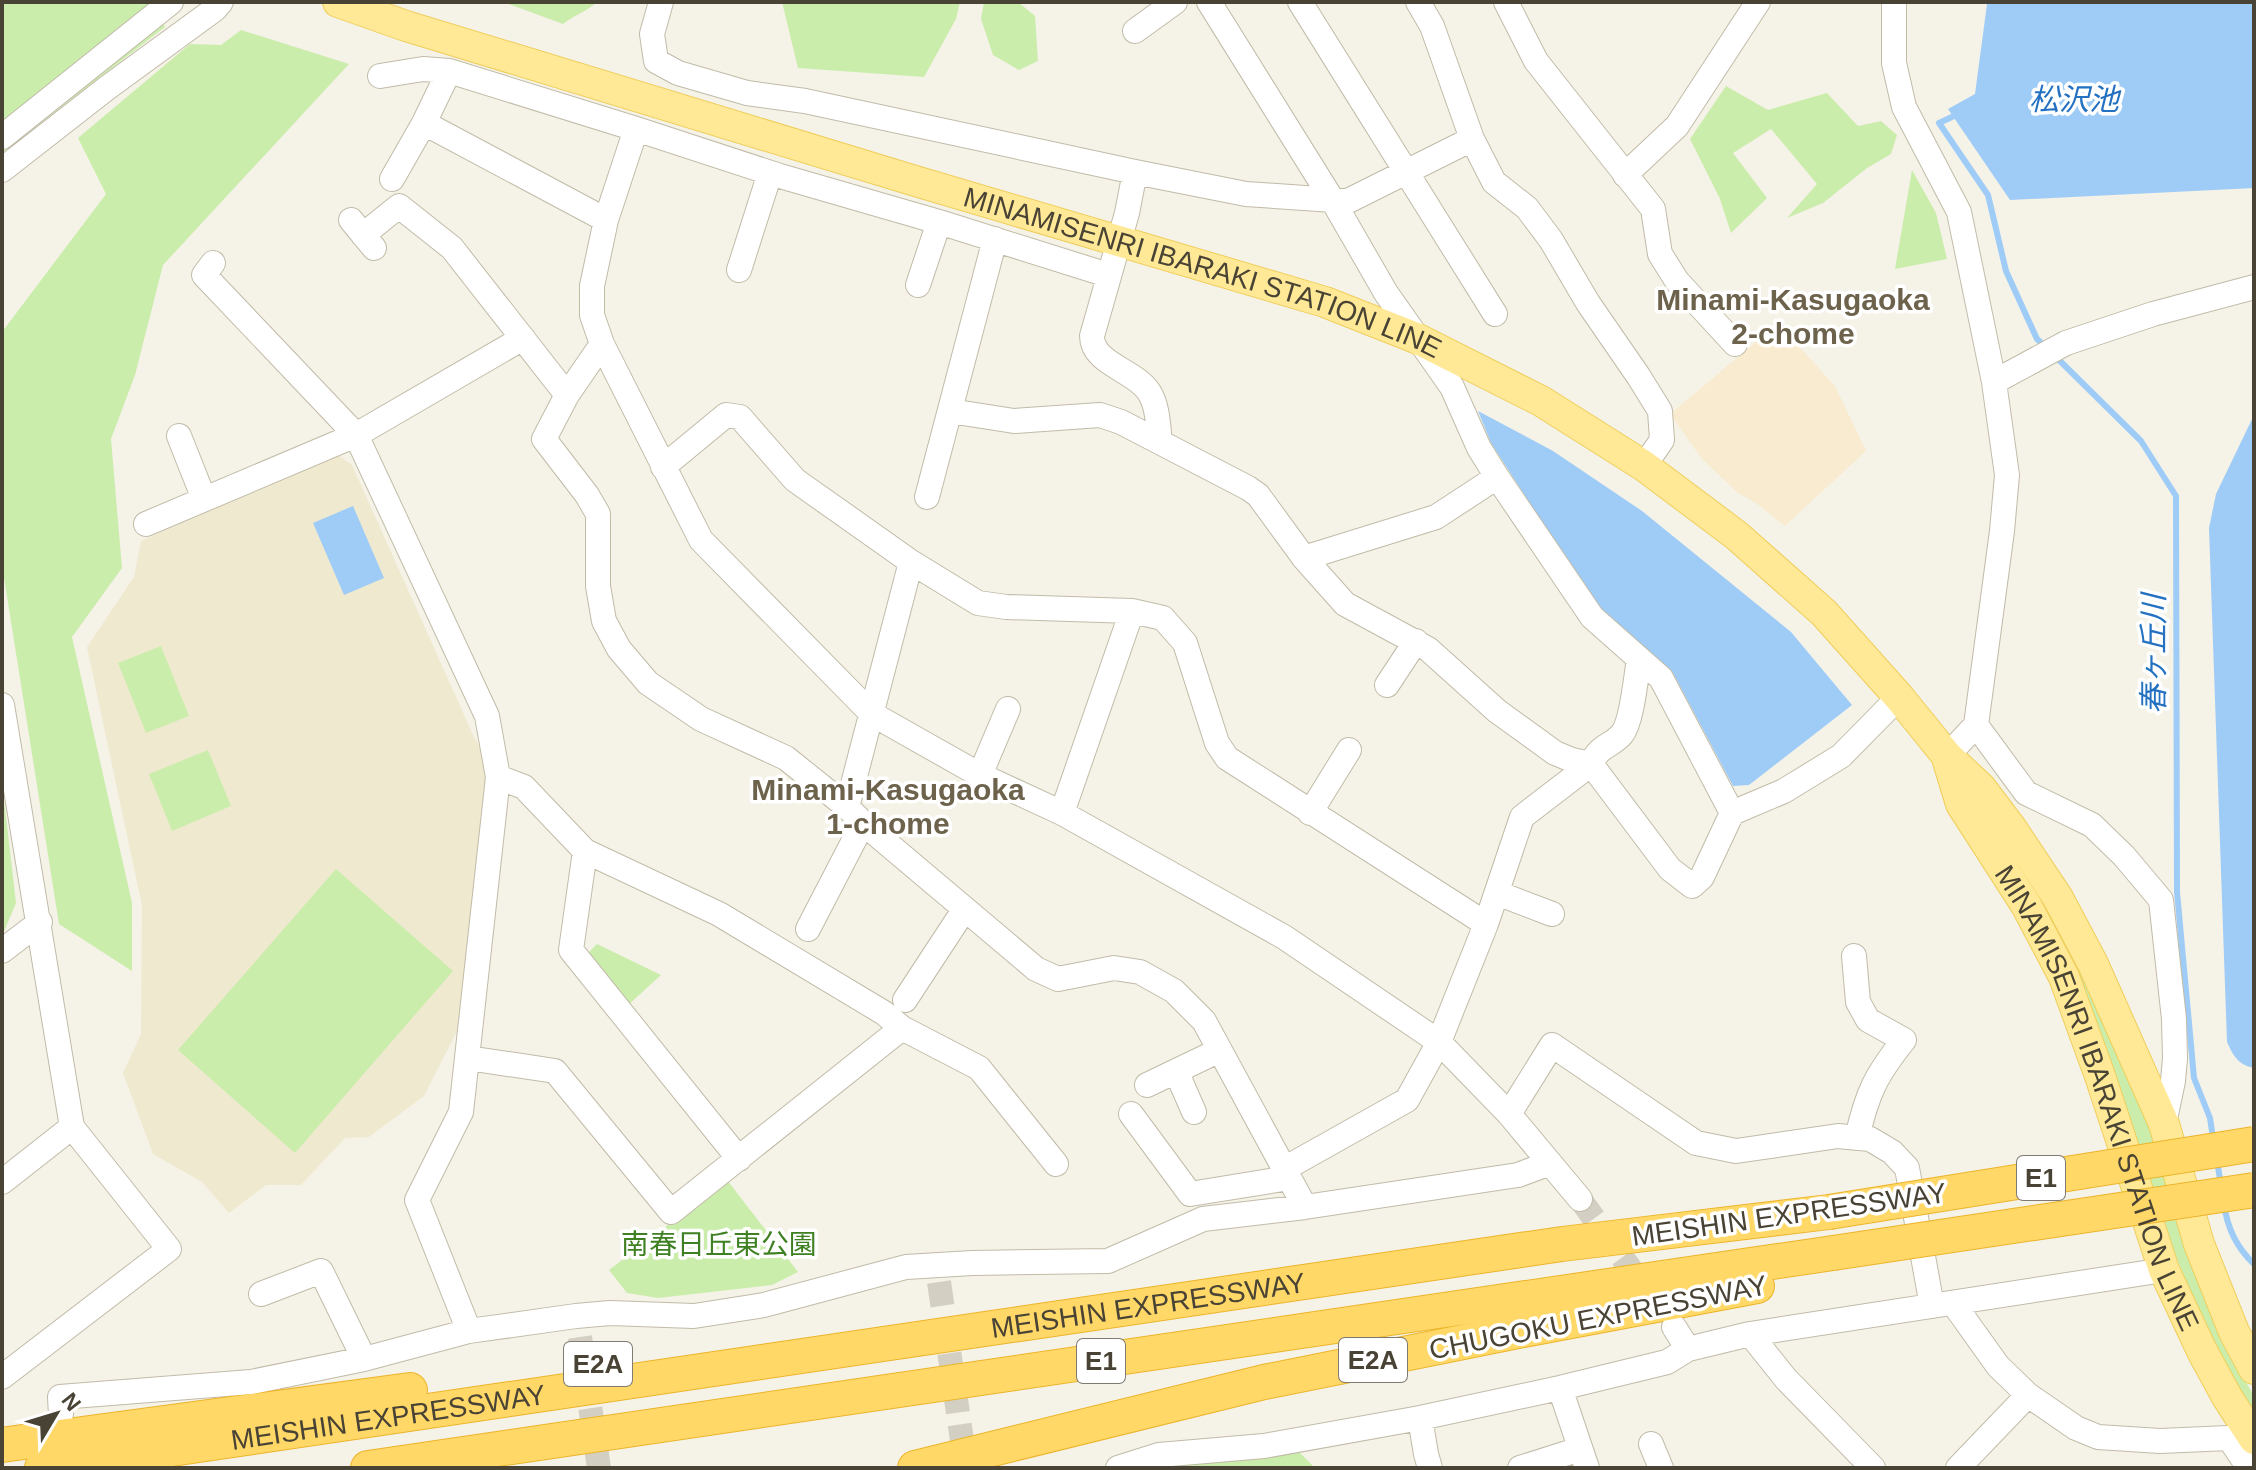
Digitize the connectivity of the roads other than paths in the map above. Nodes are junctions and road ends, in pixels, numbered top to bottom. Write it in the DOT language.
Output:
graph roads {
  1 [pos="171,2"];
  2 [pos="221,2"];
  3 [pos="338,2"];
  4 [pos="661,2"];
  5 [pos="1175,2"];
  6 [pos="1209,2"];
  7 [pos="1300,2"];
  8 [pos="1418,2"];
  9 [pos="1506,2"];
  10 [pos="1758,2"];
  11 [pos="1894,2"];
  12 [pos="1135,31"];
  13 [pos="449,71"];
  14 [pos="380,76"];
  15 [pos="747,93"];
  16 [pos="424,123"];
  17 [pos="735,126"];
  18 [pos="636,129"];
  19 [pos="2,137"];
  20 [pos="1472,139"];
  21 [pos="724,157"];
  22 [pos="2,170"];
  23 [pos="1406,171"];
  24 [pos="1135,172"];
  25 [pos="770,173"];
  26 [pos="1625,175"];
  27 [pos="392,179"];
  28 [pos="1333,201"];
  29 [pos="606,220"];
  30 [pos="939,222"];
  31 [pos="363,234"];
  32 [pos="995,239"];
  33 [pos="1119,242"];
  34 [pos="213,263"];
  35 [pos="739,270"];
  36 [pos="1108,275"];
  37 [pos="918,285"];
  38 [pos="2254,287"];
  39 [pos="1495,314"];
  40 [pos="523,338"];
  41 [pos="1416,338"];
  42 [pos="602,344"];
  43 [pos="1735,344"];
  44 [pos="1994,382"];
  45 [pos="567,395"];
  46 [pos="950,411"];
  47 [pos="356,435"];
  48 [pos="179,436"];
  49 [pos="1160,442"];
  50 [pos="1644,466"];
  51 [pos="663,467"];
  52 [pos="1497,477"];
  53 [pos="927,497"];
  54 [pos="204,499"];
  55 [pos="146,524"];
  56 [pos="1304,558"];
  57 [pos="911,562"];
  58 [pos="1132,611"];
  59 [pos="1416,641"];
  60 [pos="1639,659"];
  61 [pos="1387,685"];
  62 [pos="1899,697"];
  63 [pos="2,705"];
  64 [pos="1008,709"];
  65 [pos="872,714"];
  66 [pos="1976,725"];
  67 [pos="1349,750"];
  68 [pos="1947,756"];
  69 [pos="1591,764"];
  70 [pos="980,775"];
  71 [pos="498,777"];
  72 [pos="1062,813"];
  73 [pos="1310,813"];
  74 [pos="1732,813"];
  75 [pos="855,815"];
  76 [pos="585,851"];
  77 [pos="1497,893"];
  78 [pos="964,910"];
  79 [pos="1552,914"];
  80 [pos="40,922"];
  81 [pos="1486,924"];
  82 [pos="808,929"];
  83 [pos="2,951"];
  84 [pos="1854,956"];
  85 [pos="905,1000"];
  86 [pos="902,1028"];
  87 [pos="1439,1042"];
  88 [pos="1220,1050"];
  89 [pos="468,1058"];
  90 [pos="1176,1071"];
  91 [pos="1147,1085"];
  92 [pos="1194,1112"];
  93 [pos="1131,1114"];
  94 [pos="1509,1114"];
  95 [pos="2164,1124"];
  96 [pos="72,1127"];
  97 [pos="1857,1138"];
  98 [pos="2254,1144"];
  99 [pos="739,1159"];
  100 [pos="1550,1163"];
  101 [pos="1056,1164"];
  102 [pos="1286,1174"];
  103 [pos="2,1182"];
  104 [pos="2254,1190"];
  105 [pos="1580,1199"];
  106 [pos="1305,1207"];
  107 [pos="2047,1221"];
  108 [pos="1835,1261"];
  109 [pos="2164,1270"];
  110 [pos="261,1294"];
  111 [pos="1196,1298"];
  112 [pos="1942,1304"];
  113 [pos="1674,1327"];
  114 [pos="469,1331"];
  115 [pos="1750,1334"];
  116 [pos="1688,1349"];
  117 [pos="364,1359"];
  118 [pos="2254,1369"];
  119 [pos="2,1377"];
  120 [pos="1560,1388"];
  121 [pos="2028,1395"];
  122 [pos="61,1415"];
  123 [pos="1420,1418"];
  124 [pos="2254,1439"];
  125 [pos="1651,1444"];
  126 [pos="2,1445"];
  127 [pos="1584,1458"];
  128 [pos="42,1468"];
  129 [pos="368,1468"];
  130 [pos="915,1468"];
  131 [pos="1118,1468"];
  132 [pos="1430,1468"];
  133 [pos="1520,1468"];
  134 [pos="1661,1468"];
  135 [pos="1873,1468"];
  136 [pos="1958,1468"];
  137 [pos="2249,1468"];
  1 -- 19 [label="street"];
  2 -- 22 [label="street"];
  3 -- 17 [label="main road, MINAMISENRI IBARAKI STATION LINE"];
  4 -- 15 [label="street"];
  5 -- 12 [label="street"];
  6 -- 28 [label="street"];
  7 -- 23 [label="street"];
  8 -- 20 [label="street"];
  9 -- 26 [label="street"];
  10 -- 26 [label="street"];
  11 -- 44 [label="street"];
  13 -- 14 [label="street"];
  13 -- 16 [label="street"];
  13 -- 18 [label="street"];
  15 -- 17 [label="street"];
  15 -- 24 [label="street"];
  16 -- 27 [label="street"];
  16 -- 29 [label="street"];
  17 -- 21 [label="street"];
  17 -- 33 [label="main road, MINAMISENRI IBARAKI STATION LINE"];
  18 -- 21 [label="street"];
  18 -- 29 [label="street"];
  20 -- 23 [label="street"];
  20 -- 50 [label="street"];
  21 -- 25 [label="street"];
  23 -- 28 [label="street"];
  23 -- 39 [label="street"];
  24 -- 28 [label="street"];
  24 -- 33 [label="street"];
  25 -- 30 [label="street"];
  25 -- 35 [label="street"];
  26 -- 43 [label="street"];
  28 -- 41 [label="street"];
  29 -- 42 [label="street"];
  30 -- 32 [label="street"];
  30 -- 37 [label="street"];
  31 -- 40 [label="street"];
  32 -- 36 [label="street"];
  32 -- 46 [label="street"];
  33 -- 36 [label="street"];
  33 -- 41 [label="main road, MINAMISENRI IBARAKI STATION LINE"];
  34 -- 47 [label="street"];
  36 -- 49 [label="street"];
  38 -- 44 [label="street"];
  40 -- 45 [label="street"];
  40 -- 47 [label="street"];
  41 -- 50 [label="main road, MINAMISENRI IBARAKI STATION LINE"];
  41 -- 52 [label="street"];
  42 -- 45 [label="street"];
  42 -- 51 [label="street"];
  44 -- 66 [label="street"];
  45 -- 75 [label="street"];
  46 -- 49 [label="street"];
  46 -- 53 [label="street"];
  47 -- 54 [label="street"];
  47 -- 71 [label="street"];
  48 -- 54 [label="street"];
  49 -- 56 [label="street"];
  50 -- 62 [label="main road, MINAMISENRI IBARAKI STATION LINE"];
  51 -- 57 [label="street"];
  51 -- 65 [label="street"];
  52 -- 56 [label="street"];
  52 -- 60 [label="street"];
  54 -- 55 [label="street"];
  56 -- 59 [label="street"];
  57 -- 58 [label="street"];
  57 -- 65 [label="street"];
  58 -- 72 [label="street"];
  58 -- 73 [label="street"];
  59 -- 61 [label="street"];
  59 -- 69 [label="street"];
  60 -- 69 [label="street"];
  60 -- 74 [label="street"];
  62 -- 68 [label="main road, MINAMISENRI IBARAKI STATION LINE"];
  62 -- 74 [label="street"];
  63 -- 80 [label="street"];
  64 -- 70 [label="street"];
  65 -- 70 [label="street"];
  65 -- 75 [label="street"];
  66 -- 68 [label="street"];
  66 -- 95 [label="street"];
  67 -- 73 [label="street"];
  68 -- 95 [label="main road, MINAMISENRI IBARAKI STATION LINE"];
  68 -- 109 [label="main road, MINAMISENRI IBARAKI STATION LINE"];
  69 -- 74 [label="street"];
  69 -- 77 [label="street"];
  70 -- 72 [label="street"];
  71 -- 76 [label="street"];
  71 -- 89 [label="street"];
  72 -- 87 [label="street"];
  73 -- 81 [label="street"];
  75 -- 78 [label="street"];
  75 -- 82 [label="street"];
  76 -- 86 [label="street"];
  76 -- 99 [label="street"];
  77 -- 79 [label="street"];
  77 -- 81 [label="street"];
  78 -- 85 [label="street"];
  78 -- 88 [label="street"];
  80 -- 83 [label="street"];
  80 -- 96 [label="street"];
  81 -- 87 [label="street"];
  84 -- 97 [label="street"];
  86 -- 99 [label="street"];
  86 -- 101 [label="street"];
  87 -- 94 [label="street"];
  87 -- 102 [label="street"];
  88 -- 90 [label="street"];
  88 -- 102 [label="street"];
  89 -- 99 [label="street"];
  89 -- 114 [label="street"];
  90 -- 91 [label="street"];
  90 -- 92 [label="street"];
  93 -- 102 [label="street"];
  94 -- 97 [label="street"];
  94 -- 100 [label="street"];
  95 -- 118 [label="main road, MINAMISENRI IBARAKI STATION LINE"];
  96 -- 103 [label="street"];
  96 -- 119 [label="street"];
  97 -- 112 [label="street"];
  98 -- 111 [label="highway, MEISHIN EXPRESSWAY / E1, bridge"];
  100 -- 105 [label="street"];
  100 -- 106 [label="street"];
  102 -- 106 [label="street"];
  104 -- 107 [label="highway, E1, bridge"];
  106 -- 114 [label="street"];
  107 -- 108 [label="highway, CHUGOKU EXPRESSWAY / E2A, bridge"];
  108 -- 129 [label="highway, MEISHIN EXPRESSWAY / E1"];
  108 -- 130 [label="highway, CHUGOKU EXPRESSWAY / E2A"];
  109 -- 112 [label="street"];
  109 -- 124 [label="main road, MINAMISENRI IBARAKI STATION LINE"];
  110 -- 117 [label="street"];
  111 -- 126 [label="highway, E2A"];
  111 -- 128 [label="highway, MEISHIN EXPRESSWAY / E1"];
  112 -- 115 [label="street"];
  112 -- 121 [label="street"];
  113 -- 116 [label="street"];
  114 -- 117 [label="street"];
  115 -- 116 [label="street"];
  115 -- 135 [label="street"];
  116 -- 120 [label="street"];
  117 -- 122 [label="street"];
  120 -- 123 [label="street"];
  120 -- 127 [label="street"];
  121 -- 136 [label="street"];
  121 -- 137 [label="street"];
  123 -- 131 [label="street"];
  123 -- 132 [label="street"];
  125 -- 134 [label="street"];
  127 -- 133 [label="street"];
}
